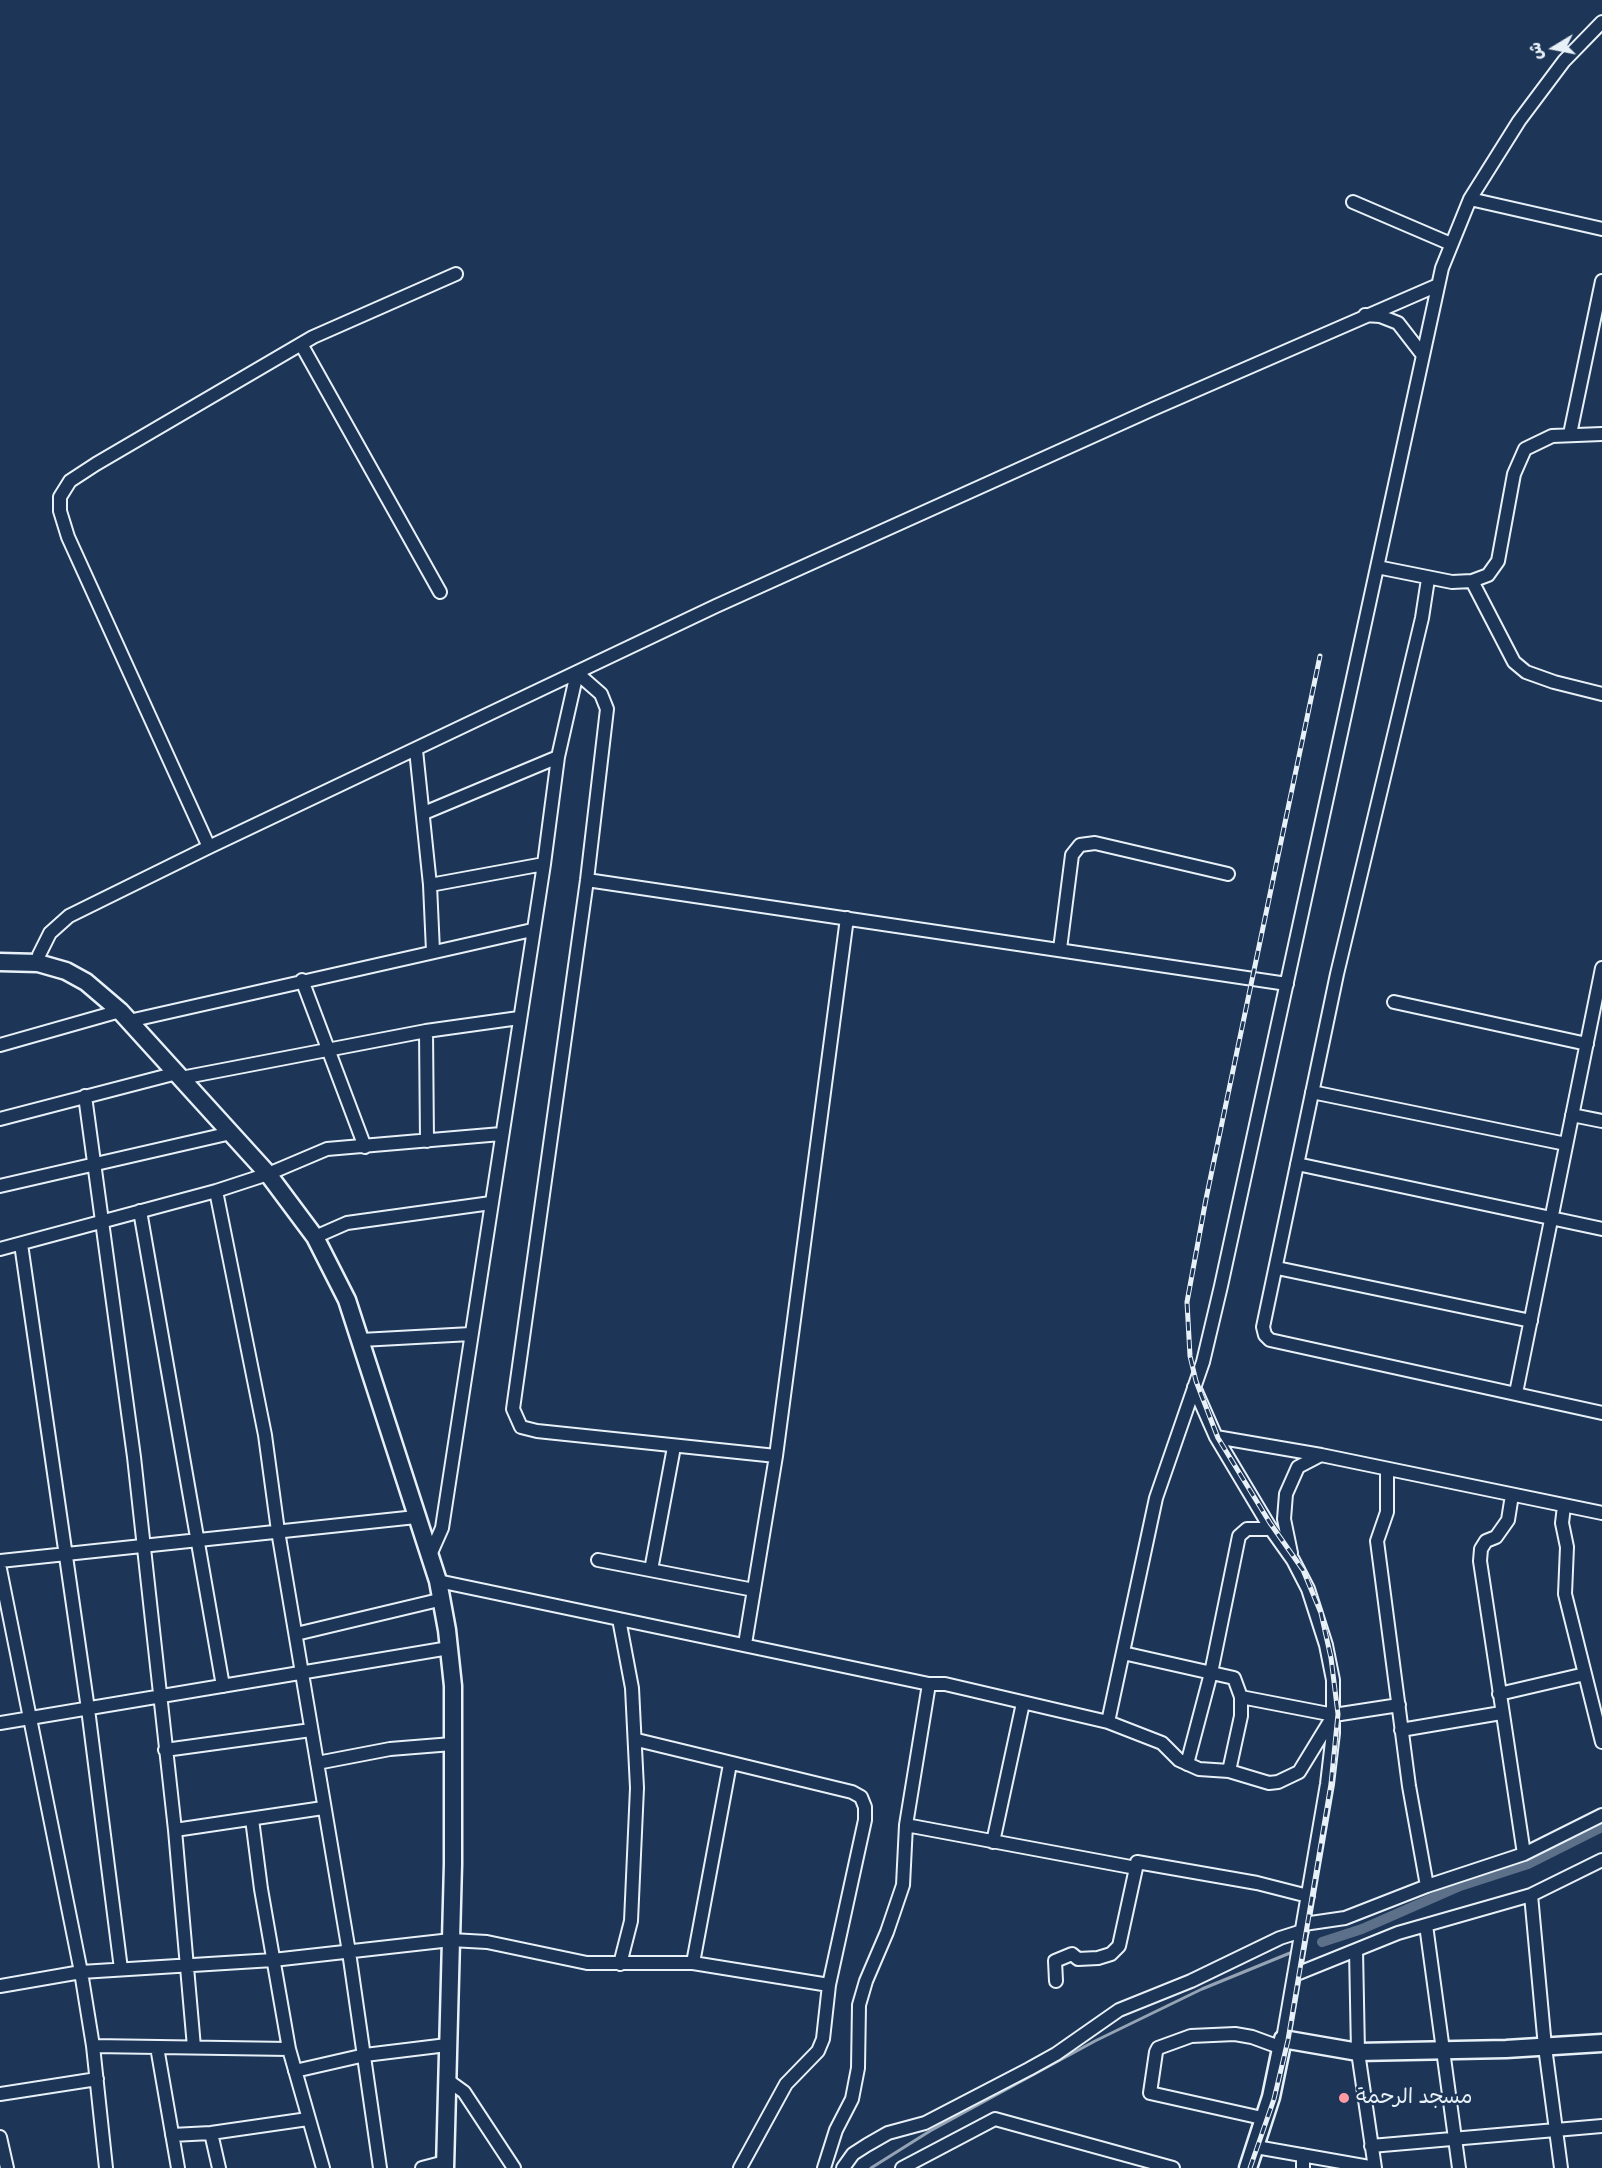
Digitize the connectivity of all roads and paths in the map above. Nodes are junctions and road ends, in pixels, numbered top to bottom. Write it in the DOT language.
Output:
graph roads {
  1 [pos="1602,22"];
  2 [pos="1470,199"];
  3 [pos="1353,202"];
  4 [pos="1602,229"];
  5 [pos="1451,244"];
  6 [pos="456,274"];
  7 [pos="1602,281"];
  8 [pos="1438,285"];
  9 [pos="1364,315"];
  10 [pos="301,344"];
  11 [pos="1422,354"];
  12 [pos="1570,434"];
  13 [pos="1602,434"];
  14 [pos="1377,567"];
  15 [pos="1428,579"];
  16 [pos="1472,581"];
  17 [pos="440,592"];
  18 [pos="577,673"];
  19 [pos="1602,694"];
  20 [pos="416,750"];
  21 [pos="558,757"];
  22 [pos="424,813"];
  23 [pos="208,847"];
  24 [pos="544,864"];
  25 [pos="1228,874"];
  26 [pos="587,880"];
  27 [pos="430,885"];
  28 [pos="847,918"];
  29 [pos="532,930"];
  30 [pos="1060,949"];
  31 [pos="433,951"];
  32 [pos="0,962"];
  33 [pos="38,963"];
  34 [pos="1602,968"];
  35 [pos="302,980"];
  36 [pos="1287,984"];
  37 [pos="1394,1002"];
  38 [pos="1597,1015"];
  39 [pos="125,1016"];
  40 [pos="519,1018"];
  41 [pos="426,1031"];
  42 [pos="1587,1044"];
  43 [pos="0,1045"];
  44 [pos="328,1048"];
  45 [pos="179,1076"];
  46 [pos="1312,1092"];
  47 [pos="85,1096"];
  48 [pos="1572,1115"];
  49 [pos="0,1119"];
  50 [pos="1602,1121"];
  51 [pos="231,1133"];
  52 [pos="501,1134"];
  53 [pos="427,1141"];
  54 [pos="1566,1144"];
  55 [pos="365,1147"];
  56 [pos="95,1164"];
  57 [pos="1297,1164"];
  58 [pos="268,1174"];
  59 [pos="0,1186"];
  60 [pos="216,1191"];
  61 [pos="491,1203"];
  62 [pos="140,1211"];
  63 [pos="1550,1218"];
  64 [pos="103,1222"];
  65 [pos="1602,1228"];
  66 [pos="315,1237"];
  67 [pos="21,1244"];
  68 [pos="0,1249"];
  69 [pos="1277,1268"];
  70 [pos="1531,1321"];
  71 [pos="471,1334"];
  72 [pos="361,1340"];
  73 [pos="1194,1387"];
  74 [pos="1516,1393"];
  75 [pos="1602,1413"];
  76 [pos="1216,1437"];
  77 [pos="674,1447"];
  78 [pos="1321,1455"];
  79 [pos="776,1456"];
  80 [pos="1387,1469"];
  81 [pos="1512,1495"];
  82 [pos="1564,1506"];
  83 [pos="1602,1514"];
  84 [pos="416,1517"];
  85 [pos="1272,1529"];
  86 [pos="278,1531"];
  87 [pos="196,1540"];
  88 [pos="143,1545"];
  89 [pos="66,1555"];
  90 [pos="430,1555"];
  91 [pos="598,1560"];
  92 [pos="1293,1560"];
  93 [pos="0,1561"];
  94 [pos="0,1569"];
  95 [pos="651,1570"];
  96 [pos="438,1581"];
  97 [pos="754,1590"];
  98 [pos="443,1599"];
  99 [pos="619,1619"];
  100 [pos="296,1634"];
  101 [pos="745,1644"];
  102 [pos="449,1648"];
  103 [pos="1123,1653"];
  104 [pos="302,1673"];
  105 [pos="1211,1673"];
  106 [pos="1585,1674"];
  107 [pos="929,1684"];
  108 [pos="223,1686"];
  109 [pos="1499,1694"];
  110 [pos="160,1697"];
  111 [pos="1241,1697"];
  112 [pos="1023,1703"];
  113 [pos="1398,1705"];
  114 [pos="88,1708"];
  115 [pos="1598,1711"];
  116 [pos="1501,1713"];
  117 [pos="1334,1715"];
  118 [pos="28,1718"];
  119 [pos="0,1722"];
  120 [pos="1108,1722"];
  121 [pos="311,1730"];
  122 [pos="1401,1730"];
  123 [pos="637,1740"];
  124 [pos="1602,1742"];
  125 [pos="452,1744"];
  126 [pos="165,1750"];
  127 [pos="317,1763"];
  128 [pos="730,1764"];
  129 [pos="1186,1764"];
  130 [pos="1229,1771"];
  131 [pos="323,1808"];
  132 [pos="1602,1815"];
  133 [pos="252,1819"];
  134 [pos="906,1824"];
  135 [pos="175,1830"];
  136 [pos="993,1842"];
  137 [pos="1524,1854"];
  138 [pos="1602,1860"];
  139 [pos="1136,1868"];
  140 [pos="1427,1886"];
  141 [pos="1531,1895"];
  142 [pos="1308,1896"];
  143 [pos="1426,1925"];
  144 [pos="1303,1928"];
  145 [pos="451,1940"];
  146 [pos="1356,1950"];
  147 [pos="349,1952"];
  148 [pos="273,1960"];
  149 [pos="693,1962"];
  150 [pos="620,1964"];
  151 [pos="186,1965"];
  152 [pos="121,1969"];
  153 [pos="81,1972"];
  154 [pos="1294,1975"];
  155 [pos="1056,1981"];
  156 [pos="829,1985"];
  157 [pos="0,1986"];
  158 [pos="1602,2043"];
  159 [pos="1283,2044"];
  160 [pos="447,2045"];
  161 [pos="93,2046"];
  162 [pos="157,2047"];
  163 [pos="194,2047"];
  164 [pos="1545,2047"];
  165 [pos="289,2049"];
  166 [pos="1444,2050"];
  167 [pos="1358,2052"];
  168 [pos="365,2055"];
  169 [pos="295,2071"];
  170 [pos="97,2079"];
  171 [pos="446,2079"];
  172 [pos="0,2094"];
  173 [pos="1262,2118"];
  174 [pos="308,2119"];
  175 [pos="1602,2126"];
  176 [pos="1556,2130"];
  177 [pos="211,2133"];
  178 [pos="172,2135"];
  179 [pos="0,2137"];
  180 [pos="1456,2140"];
  181 [pos="1371,2146"];
  182 [pos="1256,2147"];
  183 [pos="1,2151"];
  184 [pos="1303,2155"];
  185 [pos="445,2165"];
  186 [pos="7,2168"];
  187 [pos="106,2168"];
  188 [pos="178,2168"];
  189 [pos="219,2168"];
  190 [pos="323,2168"];
  191 [pos="380,2168"];
  192 [pos="422,2168"];
  193 [pos="514,2168"];
  194 [pos="740,2168"];
  195 [pos="824,2168"];
  196 [pos="843,2168"];
  197 [pos="902,2168"];
  198 [pos="1173,2168"];
  199 [pos="1248,2168"];
  200 [pos="1303,2168"];
  201 [pos="1375,2168"];
  202 [pos="1459,2168"];
  203 [pos="1561,2168"];
  1 -- 2 [label="street"];
  2 -- 4 [label="street"];
  2 -- 5 [label="street"];
  3 -- 5 [label="street"];
  5 -- 8 [label="street"];
  6 -- 10 [label="street"];
  7 -- 12 [label="street"];
  8 -- 9 [label="street"];
  8 -- 11 [label="street"];
  9 -- 11 [label="street"];
  9 -- 18 [label="street"];
  10 -- 17 [label="street"];
  10 -- 23 [label="street"];
  11 -- 14 [label="street"];
  12 -- 13 [label="street"];
  12 -- 16 [label="street"];
  14 -- 15 [label="street"];
  14 -- 36 [label="street"];
  15 -- 16 [label="street"];
  15 -- 46 [label="street"];
  16 -- 19 [label="street"];
  18 -- 20 [label="street"];
  18 -- 21 [label="street"];
  18 -- 26 [label="street"];
  20 -- 22 [label="street"];
  20 -- 23 [label="street"];
  21 -- 22 [label="street"];
  21 -- 24 [label="street"];
  22 -- 27 [label="street"];
  23 -- 33 [label="street"];
  24 -- 27 [label="street"];
  24 -- 29 [label="street"];
  25 -- 30 [label="street"];
  26 -- 28 [label="street"];
  26 -- 77 [label="street"];
  27 -- 31 [label="street"];
  28 -- 30 [label="street"];
  28 -- 79 [label="street"];
  29 -- 31 [label="street"];
  29 -- 40 [label="street"];
  30 -- 36 [label="street"];
  31 -- 35 [label="street"];
  32 -- 33 [label="street"];
  33 -- 39 [label="street"];
  34 -- 38 [label="street"];
  35 -- 39 [label="street"];
  35 -- 44 [label="street"];
  36 -- 73 [label="street"];
  37 -- 42 [label="street"];
  38 -- 42 [label="street"];
  39 -- 43 [label="street"];
  39 -- 45 [label="street"];
  40 -- 41 [label="street"];
  40 -- 52 [label="street"];
  41 -- 44 [label="street"];
  41 -- 53 [label="street"];
  42 -- 48 [label="street"];
  44 -- 45 [label="street"];
  44 -- 55 [label="street"];
  45 -- 47 [label="street"];
  45 -- 51 [label="street"];
  46 -- 54 [label="street"];
  46 -- 57 [label="street"];
  47 -- 49 [label="street"];
  47 -- 56 [label="street"];
  48 -- 50 [label="street"];
  48 -- 54 [label="street"];
  51 -- 56 [label="street"];
  51 -- 58 [label="street"];
  52 -- 53 [label="street"];
  52 -- 61 [label="street"];
  53 -- 55 [label="street"];
  54 -- 63 [label="street"];
  55 -- 58 [label="street"];
  56 -- 59 [label="street"];
  56 -- 64 [label="street"];
  57 -- 63 [label="street"];
  57 -- 69 [label="street"];
  58 -- 60 [label="street"];
  58 -- 66 [label="street"];
  60 -- 62 [label="street"];
  60 -- 86 [label="street"];
  61 -- 66 [label="street"];
  61 -- 71 [label="street"];
  62 -- 64 [label="street"];
  62 -- 87 [label="street"];
  63 -- 65 [label="street"];
  63 -- 70 [label="street"];
  64 -- 67 [label="street"];
  64 -- 88 [label="street"];
  66 -- 72 [label="street"];
  67 -- 68 [label="street"];
  67 -- 89 [label="street"];
  69 -- 70 [label="street"];
  69 -- 74 [label="street"];
  70 -- 74 [label="street"];
  71 -- 72 [label="street"];
  71 -- 90 [label="street"];
  72 -- 84 [label="street"];
  73 -- 76 [label="street"];
  73 -- 103 [label="street"];
  74 -- 75 [label="street"];
  76 -- 78 [label="street"];
  76 -- 85 [label="street"];
  77 -- 79 [label="street"];
  77 -- 95 [label="street"];
  78 -- 80 [label="street"];
  78 -- 92 [label="street"];
  79 -- 97 [label="street"];
  80 -- 81 [label="street"];
  80 -- 113 [label="street"];
  81 -- 82 [label="street"];
  81 -- 109 [label="street"];
  82 -- 83 [label="street"];
  82 -- 106 [label="street"];
  84 -- 86 [label="street"];
  84 -- 90 [label="street"];
  85 -- 92 [label="street"];
  85 -- 105 [label="street"];
  86 -- 87 [label="street"];
  86 -- 100 [label="street"];
  87 -- 88 [label="street"];
  87 -- 108 [label="street"];
  88 -- 89 [label="street"];
  88 -- 110 [label="street"];
  89 -- 93 [label="street"];
  89 -- 114 [label="street"];
  90 -- 96 [label="street"];
  91 -- 95 [label="street"];
  92 -- 117 [label="street"];
  94 -- 118 [label="street"];
  95 -- 97 [label="street"];
  96 -- 98 [label="street"];
  96 -- 99 [label="street"];
  97 -- 101 [label="street"];
  98 -- 100 [label="street"];
  98 -- 102 [label="street"];
  99 -- 101 [label="street"];
  99 -- 123 [label="street"];
  100 -- 104 [label="street"];
  101 -- 107 [label="street"];
  102 -- 104 [label="street"];
  102 -- 125 [label="street"];
  103 -- 105 [label="street"];
  103 -- 120 [label="street"];
  104 -- 108 [label="street"];
  104 -- 121 [label="street"];
  105 -- 111 [label="street"];
  105 -- 129 [label="street"];
  106 -- 109 [label="street"];
  106 -- 115 [label="street"];
  107 -- 112 [label="street"];
  107 -- 134 [label="street"];
  108 -- 110 [label="street"];
  109 -- 116 [label="street"];
  110 -- 114 [label="street"];
  110 -- 126 [label="street"];
  111 -- 117 [label="street"];
  111 -- 130 [label="street"];
  112 -- 120 [label="street"];
  112 -- 136 [label="street"];
  113 -- 117 [label="street"];
  113 -- 122 [label="street"];
  114 -- 118 [label="street"];
  114 -- 152 [label="street"];
  115 -- 124 [label="street"];
  116 -- 122 [label="street"];
  116 -- 137 [label="street"];
  117 -- 130 [label="street"];
  117 -- 142 [label="street"];
  118 -- 119 [label="street"];
  118 -- 153 [label="street"];
  120 -- 129 [label="street"];
  121 -- 126 [label="street"];
  121 -- 127 [label="street"];
  122 -- 140 [label="street"];
  123 -- 128 [label="street"];
  123 -- 150 [label="street"];
  125 -- 127 [label="street"];
  125 -- 145 [label="street"];
  126 -- 135 [label="street"];
  127 -- 131 [label="street"];
  128 -- 149 [label="street"];
  128 -- 156 [label="street"];
  129 -- 130 [label="street"];
  131 -- 133 [label="street"];
  131 -- 147 [label="street"];
  132 -- 137 [label="street"];
  133 -- 135 [label="street"];
  133 -- 148 [label="street"];
  134 -- 136 [label="street"];
  134 -- 195 [label="street"];
  135 -- 151 [label="street"];
  136 -- 139 [label="street"];
  137 -- 140 [label="street"];
  138 -- 141 [label="street"];
  139 -- 142 [label="street"];
  139 -- 155 [label="street"];
  140 -- 144 [label="street"];
  141 -- 143 [label="street"];
  141 -- 164 [label="street"];
  142 -- 144 [label="street"];
  143 -- 146 [label="street"];
  143 -- 166 [label="street"];
  144 -- 154 [label="street"];
  144 -- 196 [label="street"];
  145 -- 147 [label="street"];
  145 -- 150 [label="street"];
  145 -- 160 [label="street"];
  146 -- 154 [label="street"];
  146 -- 167 [label="street"];
  147 -- 148 [label="street"];
  147 -- 168 [label="street"];
  148 -- 151 [label="street"];
  148 -- 165 [label="street"];
  149 -- 150 [label="street"];
  149 -- 156 [label="street"];
  151 -- 152 [label="street"];
  151 -- 163 [label="street"];
  152 -- 153 [label="street"];
  153 -- 157 [label="street"];
  153 -- 161 [label="street"];
  154 -- 159 [label="street"];
  156 -- 194 [label="street"];
  158 -- 164 [label="street"];
  159 -- 167 [label="street"];
  159 -- 173 [label="street"];
  159 -- 173 [label="street"];
  160 -- 168 [label="street"];
  160 -- 171 [label="street"];
  161 -- 162 [label="street"];
  161 -- 170 [label="street"];
  162 -- 163 [label="street"];
  162 -- 178 [label="street"];
  163 -- 165 [label="street"];
  164 -- 166 [label="street"];
  164 -- 176 [label="street"];
  165 -- 169 [label="street"];
  166 -- 167 [label="street"];
  166 -- 180 [label="street"];
  167 -- 181 [label="street"];
  168 -- 169 [label="street"];
  168 -- 191 [label="street"];
  169 -- 174 [label="street"];
  170 -- 172 [label="street"];
  170 -- 187 [label="street"];
  171 -- 185 [label="street"];
  171 -- 193 [label="street"];
  173 -- 182 [label="street"];
  174 -- 177 [label="street"];
  174 -- 190 [label="street"];
  175 -- 176 [label="street"];
  176 -- 180 [label="street"];
  176 -- 203 [label="street"];
  177 -- 178 [label="street"];
  177 -- 189 [label="street"];
  178 -- 188 [label="street"];
  179 -- 183 [label="street"];
  180 -- 181 [label="street"];
  180 -- 202 [label="street"];
  181 -- 201 [label="street"];
  182 -- 184 [label="street"];
  182 -- 199 [label="street"];
  183 -- 186 [label="street"];
  184 -- 200 [label="street"];
  184 -- 201 [label="street"];
  185 -- 192 [label="street"];
  197 -- 198 [label="street"];
}
